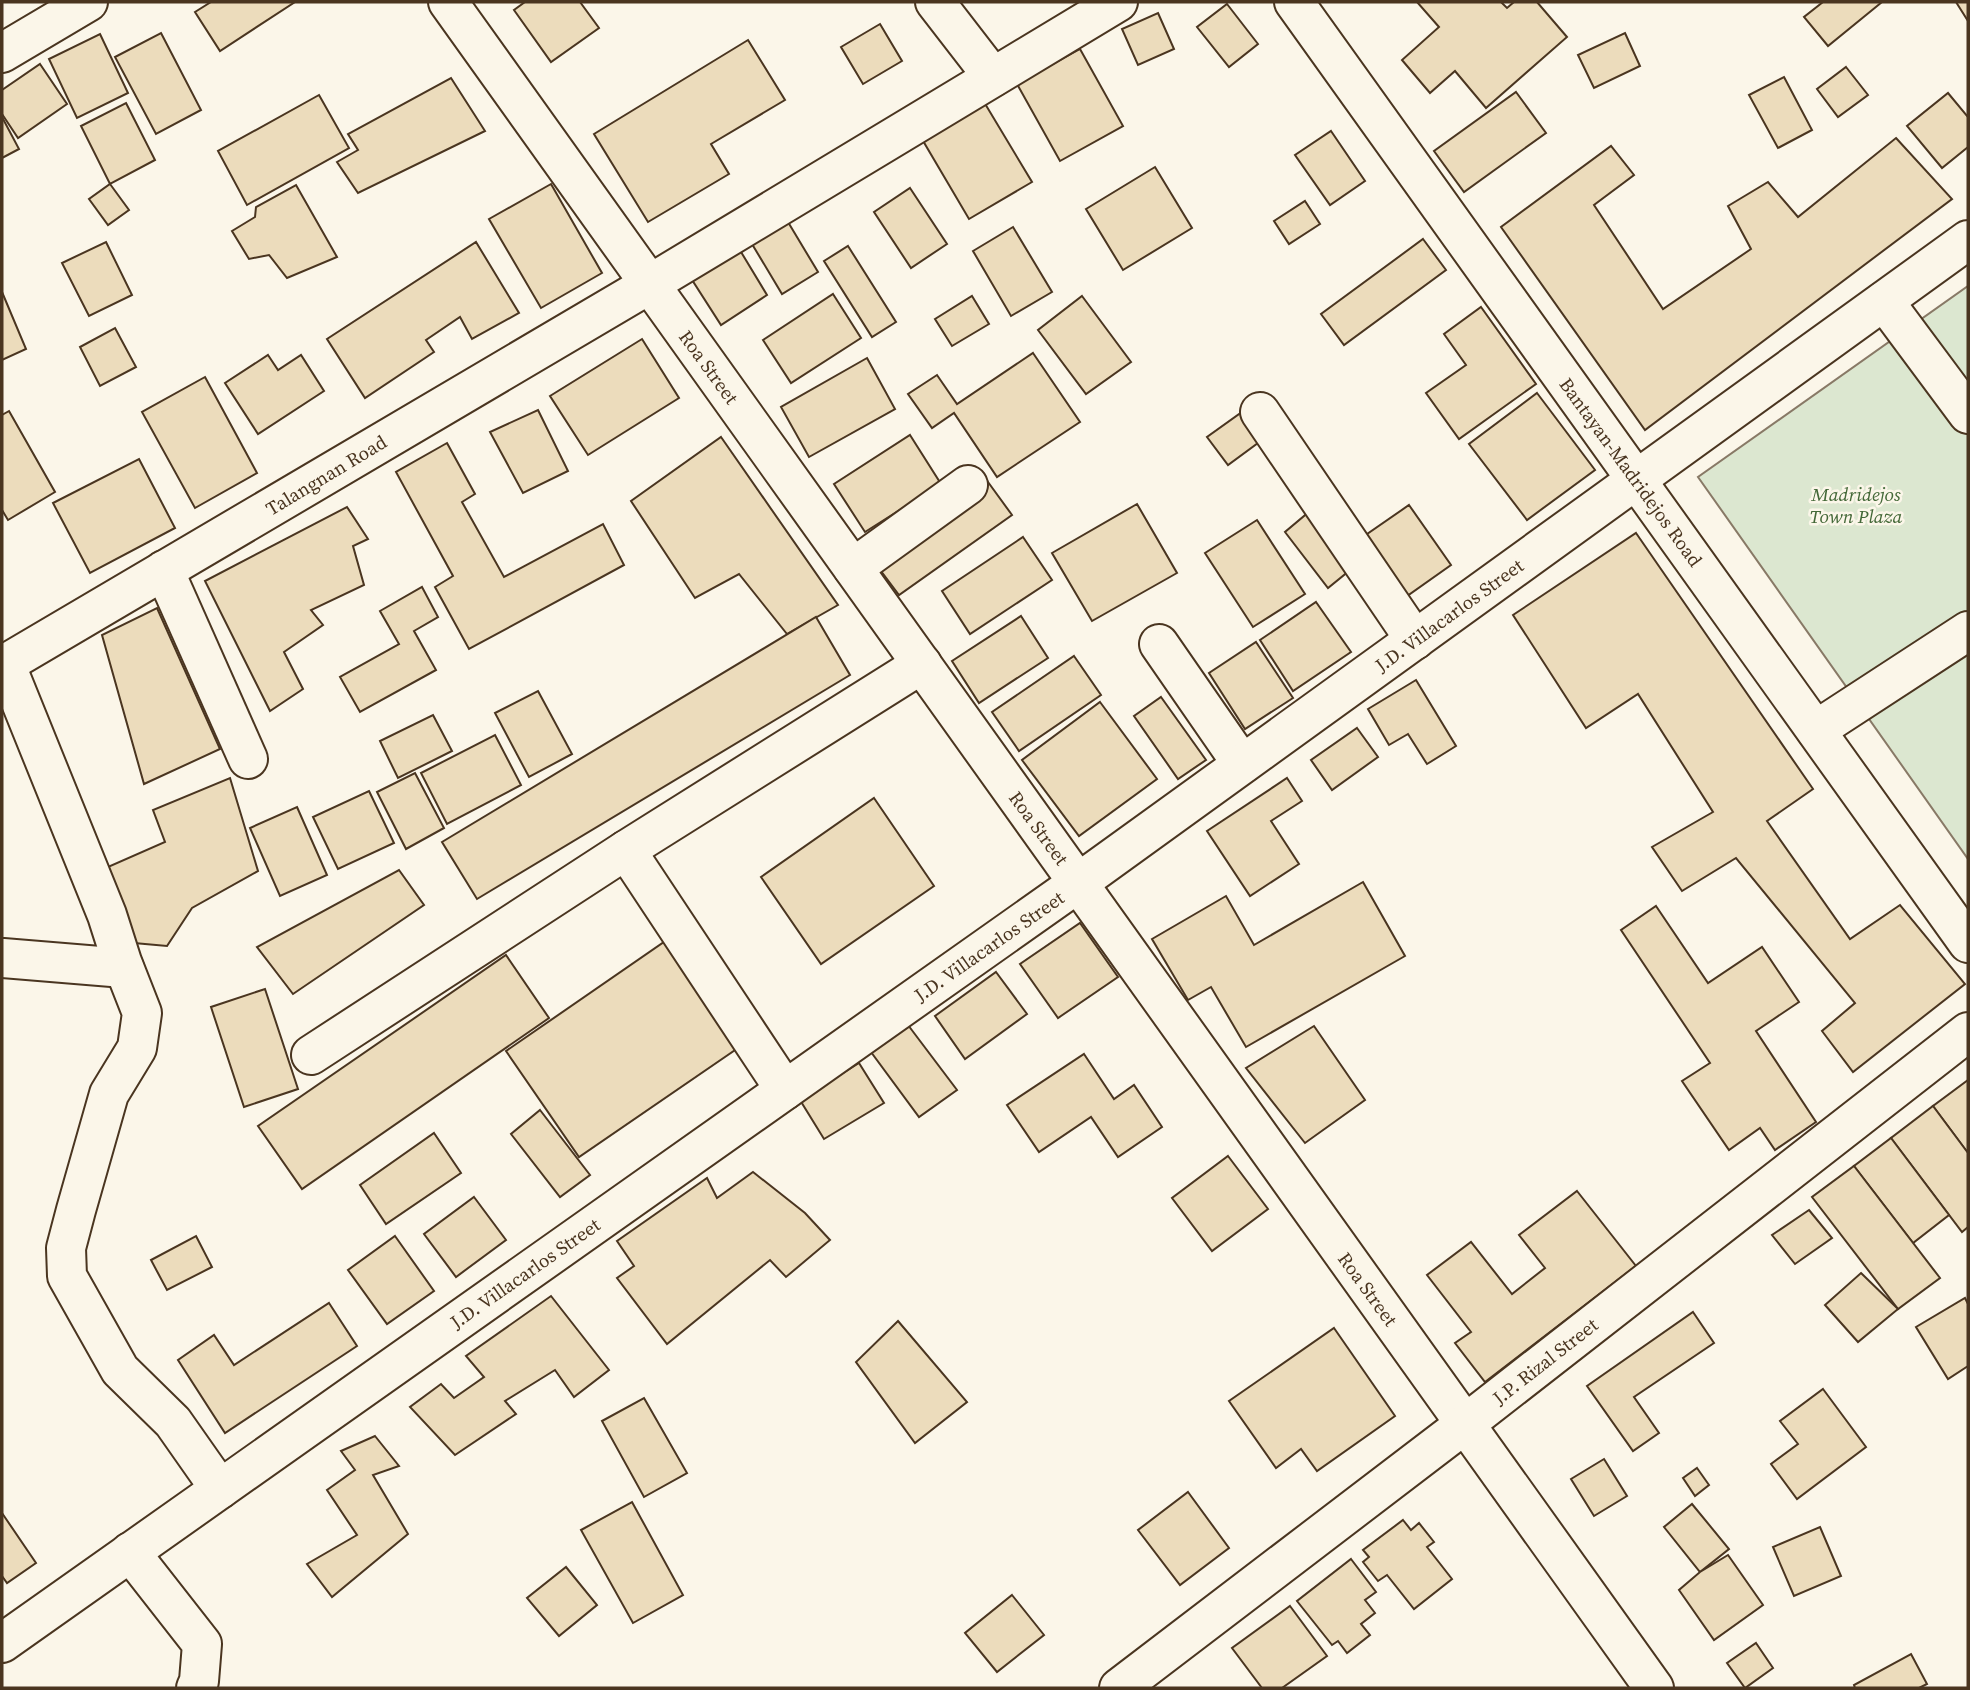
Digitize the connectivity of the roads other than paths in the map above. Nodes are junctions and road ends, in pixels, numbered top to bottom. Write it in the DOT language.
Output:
graph roads {
  1 [pos="88,2"];
  2 [pos="448,2"];
  3 [pos="935,2"];
  4 [pos="1294,2"];
  5 [pos="1103,5"];
  6 [pos="2,53"];
  7 [pos="993,77"];
  8 [pos="1968,240"];
  9 [pos="650,284"];
  10 [pos="1884,301"];
  11 [pos="1260,412"];
  12 [pos="1968,414"];
  13 [pos="1636,479"];
  14 [pos="968,485"];
  15 [pos="853,568"];
  16 [pos="164,570"];
  17 [pos="1968,631"];
  18 [pos="1415,640"];
  19 [pos="1159,644"];
  20 [pos="922,664"];
  21 [pos="4,665"];
  22 [pos="1816,730"];
  23 [pos="248,759"];
  24 [pos="1242,764"];
  25 [pos="626,850"];
  26 [pos="1078,883"];
  27 [pos="1968,943"];
  28 [pos="4,958"];
  29 [pos="124,968"];
  30 [pos="1968,1032"];
  31 [pos="311,1055"];
  32 [pos="785,1090"];
  33 [pos="1465,1424"];
  34 [pos="220,1489"];
  35 [pos="130,1552"];
  36 [pos="2,1643"];
  37 [pos="196,1688"];
  38 [pos="1119,1688"];
  39 [pos="1654,1688"];
  1 -- 6 [label="street"];
  2 -- 9 [label="street, Roa Street"];
  3 -- 7 [label="street"];
  4 -- 13 [label="street, Bantayan-Madridejos Road"];
  5 -- 7 [label="street, Talangnan Road"];
  7 -- 9 [label="street, Talangnan Road"];
  8 -- 10 [label="street, J.D. Villacarlos Street"];
  9 -- 15 [label="street, Roa Street"];
  9 -- 16 [label="street, Talangnan Road"];
  10 -- 12 [label="street"];
  10 -- 13 [label="street, J.D. Villacarlos Street"];
  11 -- 18 [label="street"];
  13 -- 18 [label="street, J.D. Villacarlos Street"];
  13 -- 22 [label="street, Bantayan-Madridejos Road"];
  14 -- 15 [label="street"];
  15 -- 20 [label="street, Roa Street"];
  16 -- 21 [label="street, Talangnan Road"];
  16 -- 23 [label="street"];
  17 -- 22 [label="street"];
  18 -- 24 [label="street, J.D. Villacarlos Street"];
  19 -- 24 [label="street"];
  20 -- 25 [label="street"];
  20 -- 26 [label="street, Roa Street"];
  21 -- 29 [label="street"];
  22 -- 27 [label="street, Bantayan-Madridejos Road"];
  24 -- 26 [label="street, J.D. Villacarlos Street"];
  25 -- 31 [label="street"];
  25 -- 32 [label="street"];
  26 -- 32 [label="street, J.D. Villacarlos Street"];
  26 -- 33 [label="street, Roa Street"];
  28 -- 29 [label="street"];
  29 -- 34 [label="street"];
  30 -- 33 [label="street, J.P. Rizal Street"];
  32 -- 34 [label="street, J.D. Villacarlos Street"];
  33 -- 38 [label="street, J.P. Rizal Street"];
  33 -- 39 [label="street, Roa Street"];
  34 -- 35 [label="street, J.D. Villacarlos Street"];
  35 -- 36 [label="street, J.D. Villacarlos Street"];
  35 -- 37 [label="street"];
}
